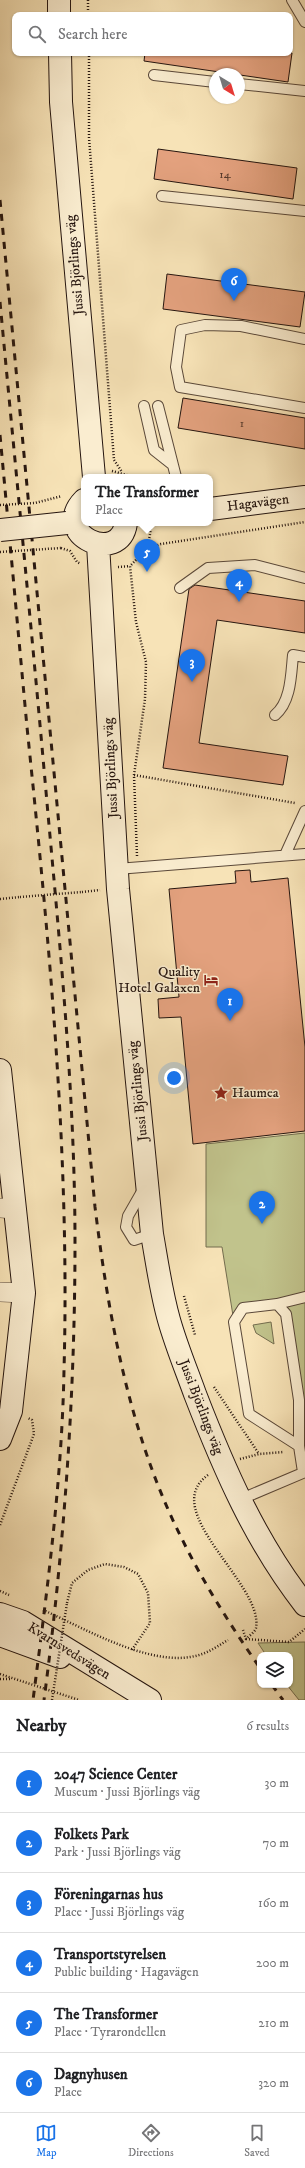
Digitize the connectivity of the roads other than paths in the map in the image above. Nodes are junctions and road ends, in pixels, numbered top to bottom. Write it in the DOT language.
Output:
graph roads {
  1 [pos="59,0"];
  2 [pos="292,0"];
  3 [pos="59,12"];
  4 [pos="305,22"];
  5 [pos="60,56"];
  6 [pos="154,75"];
  7 [pos="209,81"];
  8 [pos="245,85"];
  9 [pos="305,91"];
  10 [pos="162,196"];
  11 [pos="305,211"];
  12 [pos="305,339"];
  13 [pos="144,406"];
  14 [pos="158,406"];
  15 [pos="305,408"];
  16 [pos="173,465"];
  17 [pos="94,474"];
  18 [pos="175,474"];
  19 [pos="305,497"];
  20 [pos="81,504"];
  21 [pos="213,509"];
  22 [pos="71,522"];
  23 [pos="125,526"];
  24 [pos="0,530"];
  25 [pos="98,544"];
  26 [pos="305,578"];
  27 [pos="180,588"];
  28 [pos="305,657"];
  29 [pos="275,715"];
  30 [pos="305,811"];
  31 [pos="305,854"];
  32 [pos="285,855"];
  33 [pos="127,868"];
  34 [pos="0,1070"];
  35 [pos="8,1209"];
  36 [pos="0,1292"];
  37 [pos="24,1293"];
  38 [pos="305,1297"];
  39 [pos="277,1304"];
  40 [pos="0,1439"];
  41 [pos="298,1446"];
  42 [pos="304,1472"];
  43 [pos="239,1500"];
  44 [pos="305,1605"];
  45 [pos="4,1606"];
  46 [pos="0,1635"];
  47 [pos="116,1680"];
  48 [pos="150,1700"];
  1 -- 3 [label="street"];
  2 -- 4 [label="lane"];
  5 -- 17 [label="street, Jussi Björlings väg"];
  6 -- 7 [label="lane"];
  8 -- 9 [label="lane"];
  10 -- 11 [label="lane"];
  12 -- 15 [label="lane"];
  13 -- 16 [label="lane"];
  14 -- 16 [label="lane"];
  16 -- 18 [label="lane"];
  19 -- 21 [label="street, Hagavägen"];
  20 -- 22 [label="street"];
  22 -- 24 [label="street, bridge"];
  22 -- 25 [label="street"];
  23 -- 25 [label="street"];
  25 -- 33 [label="street, Jussi Björlings väg"];
  26 -- 27 [label="lane"];
  28 -- 29 [label="lane"];
  30 -- 32 [label="lane"];
  31 -- 32 [label="lane"];
  32 -- 33 [label="lane"];
  33 -- 43 [label="street, Jussi Björlings väg"];
  34 -- 35 [label="street"];
  35 -- 37 [label="street"];
  36 -- 37 [label="street"];
  37 -- 40 [label="street"];
  38 -- 39 [label="lane"];
  39 -- 41 [label="lane"];
  39 -- 41 [label="lane"];
  41 -- 42 [label="lane"];
  42 -- 43 [label="lane"];
  43 -- 44 [label="street, Jussi Björlings väg"];
  45 -- 47 [label="street, Kvarnsvedsvägen"];
  46 -- 47 [label="street, Kvarnsvedsvägen"];
  47 -- 48 [label="street, Kvarnsvedsvägen"];
}
